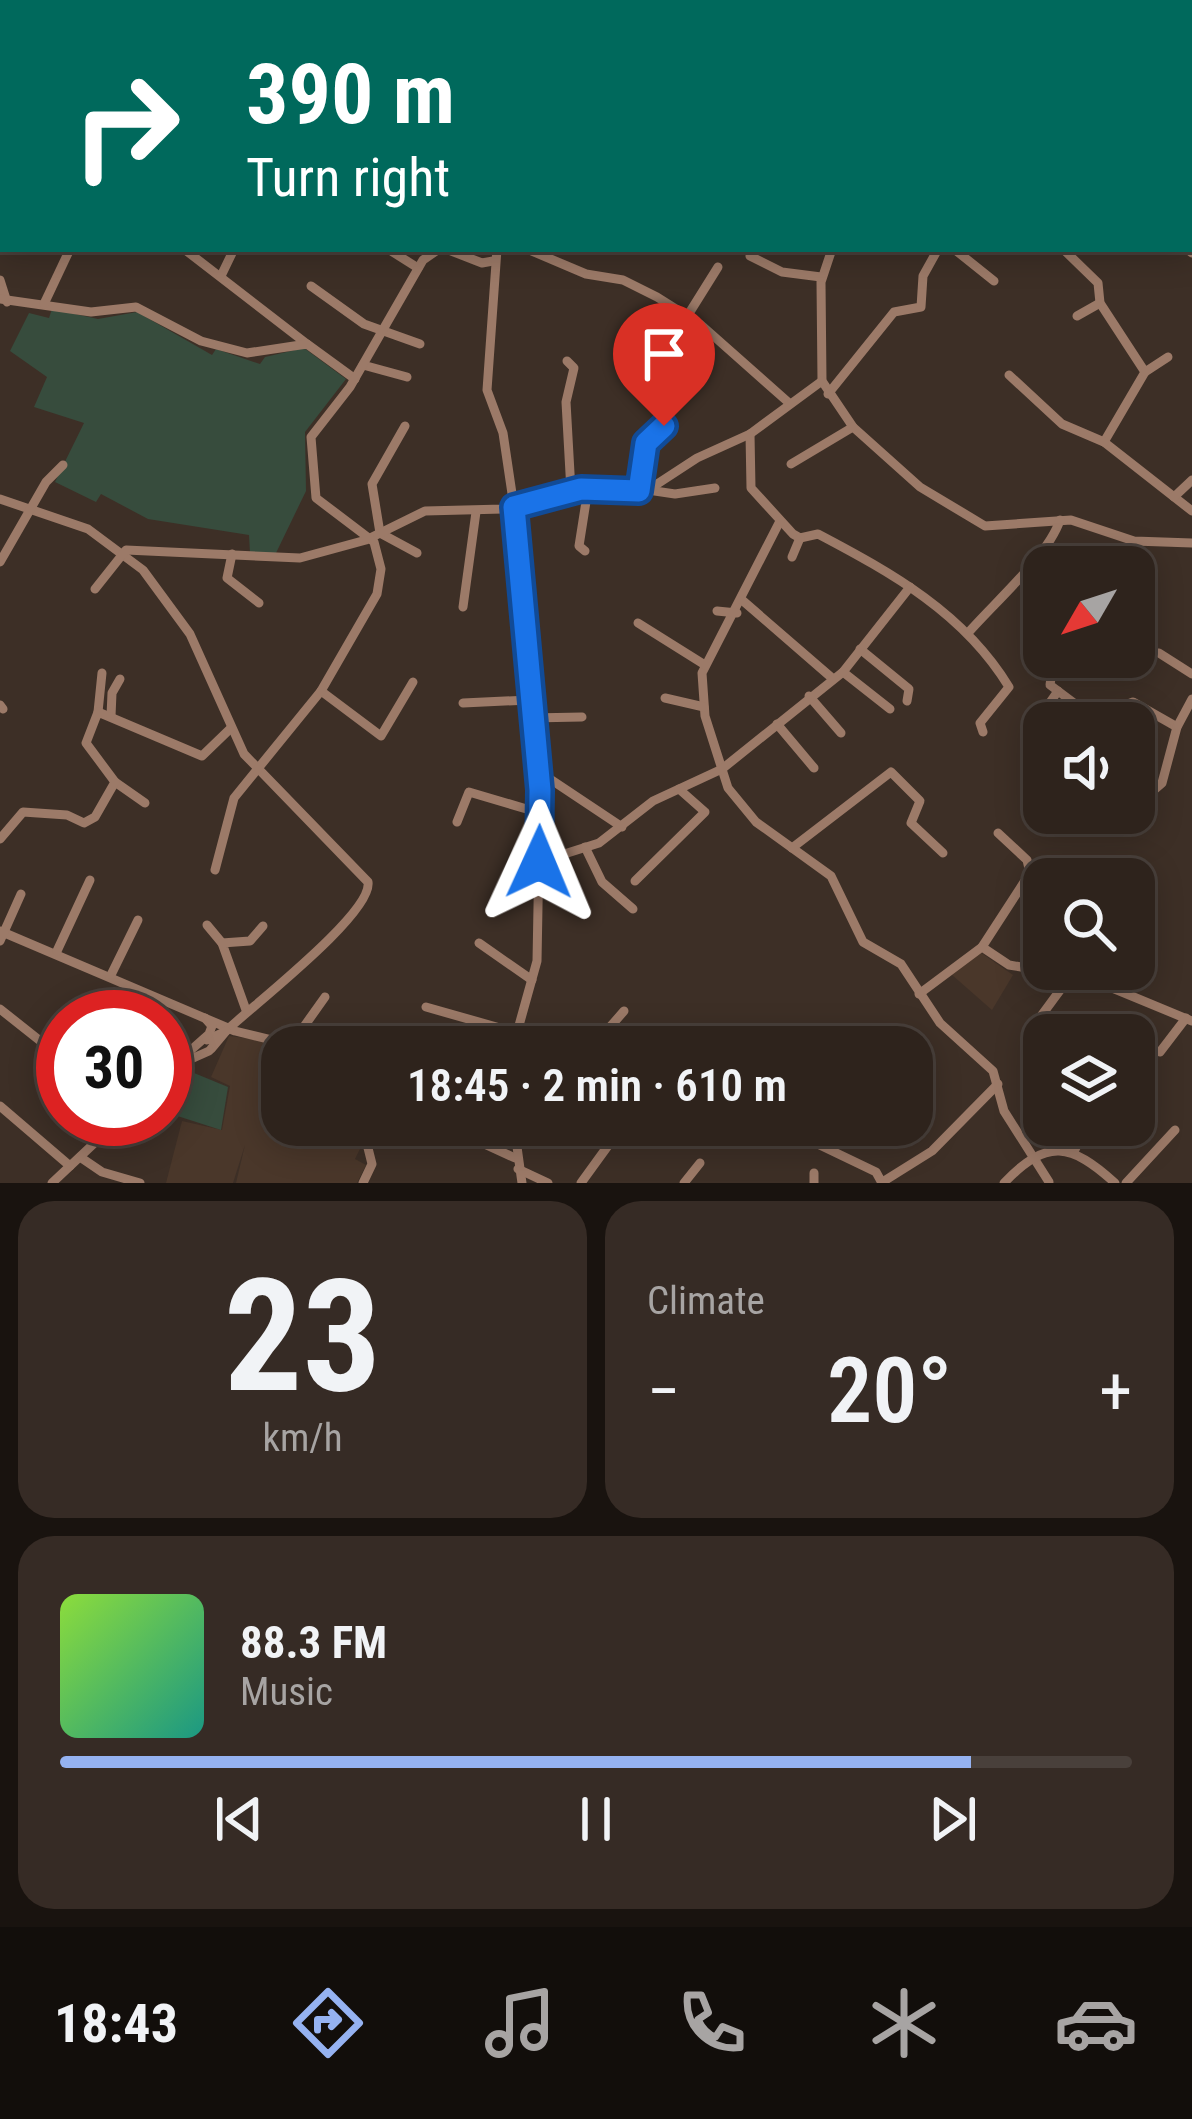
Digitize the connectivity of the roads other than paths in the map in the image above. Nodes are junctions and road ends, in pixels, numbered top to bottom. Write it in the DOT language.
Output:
graph roads {
  1 [pos="69,252"];
  2 [pos="188,252"];
  3 [pos="233,252"];
  4 [pos="393,252"];
  5 [pos="427,252"];
  6 [pos="451,252"];
  7 [pos="532,252"];
  8 [pos="831,252"];
  9 [pos="936,252"];
  10 [pos="958,252"];
  11 [pos="1066,252"];
  12 [pos="495,255"];
  13 [pos="750,256"];
  14 [pos="718,267"];
  15 [pos="418,268"];
  16 [pos="220,276"];
  17 [pos="821,278"];
  18 [pos="0,280"];
  19 [pos="994,280"];
  20 [pos="311,286"];
  21 [pos="4,301"];
  22 [pos="1100,303"];
  23 [pos="44,304"];
  24 [pos="688,316"];
  25 [pos="1077,316"];
  26 [pos="382,333"];
  27 [pos="307,344"];
  28 [pos="419,344"];
  29 [pos="1168,357"];
  30 [pos="567,362"];
  31 [pos="363,365"];
  32 [pos="1145,372"];
  33 [pos="1009,375"];
  34 [pos="407,377"];
  35 [pos="355,379"];
  36 [pos="822,380"];
  37 [pos="828,394"];
  38 [pos="788,402"];
  39 [pos="675,405"];
  40 [pos="405,426"];
  41 [pos="853,427"];
  42 [pos="750,434"];
  43 [pos="1104,442"];
  44 [pos="791,464"];
  45 [pos="63,465"];
  46 [pos="1192,479"];
  47 [pos="715,488"];
  48 [pos="588,489"];
  49 [pos="571,491"];
  50 [pos="644,491"];
  51 [pos="1174,497"];
  52 [pos="0,500"];
  53 [pos="514,507"];
  54 [pos="1192,511"];
  55 [pos="476,512"];
  56 [pos="30,514"];
  57 [pos="1060,520"];
  58 [pos="780,521"];
  59 [pos="375,535"];
  60 [pos="800,538"];
  61 [pos="1192,543"];
  62 [pos="1045,546"];
  63 [pos="585,550"];
  64 [pos="121,552"];
  65 [pos="417,553"];
  66 [pos="232,554"];
  67 [pos="792,557"];
  68 [pos="0,562"];
  69 [pos="1023,573"];
  70 [pos="910,587"];
  71 [pos="95,589"];
  72 [pos="742,600"];
  73 [pos="259,603"];
  74 [pos="463,607"];
  75 [pos="717,611"];
  76 [pos="737,613"];
  77 [pos="638,623"];
  78 [pos="968,633"];
  79 [pos="860,649"];
  80 [pos="1159,653"];
  81 [pos="705,664"];
  82 [pos="102,673"];
  83 [pos="1192,674"];
  84 [pos="838,675"];
  85 [pos="1049,678"];
  86 [pos="120,680"];
  87 [pos="413,682"];
  88 [pos="321,691"];
  89 [pos="1058,692"];
  90 [pos="808,696"];
  91 [pos="664,698"];
  92 [pos="1192,699"];
  93 [pos="529,700"];
  94 [pos="907,701"];
  95 [pos="1051,702"];
  96 [pos="1072,702"];
  97 [pos="463,703"];
  98 [pos="704,707"];
  99 [pos="890,709"];
  100 [pos="98,712"];
  101 [pos="1155,713"];
  102 [pos="111,716"];
  103 [pos="582,717"];
  104 [pos="531,718"];
  105 [pos="777,724"];
  106 [pos="1177,727"];
  107 [pos="231,728"];
  108 [pos="841,733"];
  109 [pos="983,733"];
  110 [pos="86,743"];
  111 [pos="74,748"];
  112 [pos="95,759"];
  113 [pos="256,769"];
  114 [pos="722,769"];
  115 [pos="814,769"];
  116 [pos="538,771"];
  117 [pos="86,773"];
  118 [pos="115,782"];
  119 [pos="679,789"];
  120 [pos="1155,789"];
  121 [pos="145,803"];
  122 [pos="541,813"];
  123 [pos="458,822"];
  124 [pos="622,827"];
  125 [pos="998,833"];
  126 [pos="0,839"];
  127 [pos="585,847"];
  128 [pos="792,848"];
  129 [pos="943,854"];
  130 [pos="539,862"];
  131 [pos="215,871"];
  132 [pos="90,880"];
  133 [pos="635,881"];
  134 [pos="21,894"];
  135 [pos="633,909"];
  136 [pos="138,920"];
  137 [pos="207,925"];
  138 [pos="263,926"];
  139 [pos="2,934"];
  140 [pos="222,943"];
  141 [pos="479,943"];
  142 [pos="982,947"];
  143 [pos="57,951"];
  144 [pos="1023,968"];
  145 [pos="110,976"];
  146 [pos="532,980"];
  147 [pos="1114,990"];
  148 [pos="919,994"];
  149 [pos="326,997"];
  150 [pos="426,1007"];
  151 [pos="0,1010"];
  152 [pos="246,1010"];
  153 [pos="624,1011"];
  154 [pos="204,1016"];
  155 [pos="1189,1019"];
  156 [pos="308,1026"];
  157 [pos="493,1026"];
  158 [pos="516,1026"];
  159 [pos="611,1026"];
  160 [pos="227,1030"];
  161 [pos="261,1037"];
  162 [pos="36,1038"];
  163 [pos="207,1046"];
  164 [pos="1160,1052"];
  165 [pos="192,1055"];
  166 [pos="998,1084"];
  167 [pos="0,1106"];
  168 [pos="1175,1130"];
  169 [pos="92,1146"];
  170 [pos="368,1146"];
  171 [pos="483,1146"];
  172 [pos="516,1146"];
  173 [pos="608,1146"];
  174 [pos="822,1146"];
  175 [pos="1077,1146"];
  176 [pos="1074,1152"];
  177 [pos="80,1157"];
  178 [pos="1033,1157"];
  179 [pos="700,1163"];
  180 [pos="517,1164"];
  181 [pos="70,1166"];
  182 [pos="135,1182"];
  183 [pos="883,1182"];
  184 [pos="1049,1182"];
  185 [pos="52,1183"];
  186 [pos="362,1183"];
  187 [pos="522,1183"];
  188 [pos="548,1183"];
  189 [pos="581,1183"];
  190 [pos="684,1183"];
  191 [pos="1004,1183"];
  192 [pos="1114,1183"];
  193 [pos="1126,1183"];
  1 -- 23 [label="street"];
  2 -- 16 [label="street"];
  3 -- 16 [label="street"];
  4 -- 15 [label="street"];
  5 -- 15 [label="street"];
  6 -- 12 [label="street"];
  7 -- 24 [label="street"];
  8 -- 17 [label="street"];
  9 -- 37 [label="street"];
  10 -- 19 [label="street"];
  11 -- 22 [label="street"];
  12 -- 53 [label="street"];
  13 -- 17 [label="street"];
  14 -- 24 [label="street"];
  15 -- 26 [label="street"];
  16 -- 27 [label="street"];
  17 -- 36 [label="street"];
  18 -- 21 [label="street"];
  20 -- 26 [label="street"];
  21 -- 23 [label="street"];
  22 -- 25 [label="street"];
  22 -- 32 [label="street"];
  23 -- 27 [label="street"];
  24 -- 38 [label="street"];
  26 -- 28 [label="street"];
  26 -- 31 [label="street"];
  27 -- 35 [label="street"];
  29 -- 32 [label="street"];
  30 -- 49 [label="street"];
  31 -- 34 [label="street"];
  31 -- 35 [label="street"];
  32 -- 43 [label="street"];
  33 -- 43 [label="street"];
  35 -- 59 [label="street"];
  36 -- 37 [label="street"];
  36 -- 38 [label="street"];
  37 -- 41 [label="street"];
  38 -- 42 [label="street"];
  39 -- 50 [label="street"];
  40 -- 59 [label="street"];
  41 -- 44 [label="street"];
  41 -- 57 [label="street"];
  42 -- 50 [label="street"];
  42 -- 58 [label="street"];
  43 -- 51 [label="street"];
  45 -- 56 [label="street"];
  46 -- 51 [label="street"];
  47 -- 50 [label="street"];
  48 -- 49 [label="street"];
  48 -- 50 [label="street"];
  48 -- 63 [label="street"];
  49 -- 53 [label="street"];
  51 -- 54 [label="street"];
  52 -- 56 [label="street"];
  53 -- 55 [label="street"];
  53 -- 93 [label="street"];
  55 -- 59 [label="street"];
  55 -- 74 [label="street"];
  56 -- 64 [label="street"];
  56 -- 68 [label="street"];
  57 -- 61 [label="street"];
  57 -- 62 [label="street"];
  58 -- 60 [label="street"];
  58 -- 72 [label="street"];
  59 -- 65 [label="street"];
  59 -- 66 [label="street"];
  59 -- 88 [label="street"];
  60 -- 67 [label="street"];
  60 -- 70 [label="street"];
  64 -- 66 [label="street"];
  64 -- 71 [label="street"];
  64 -- 107 [label="street"];
  66 -- 73 [label="street"];
  69 -- 78 [label="street"];
  70 -- 78 [label="street"];
  70 -- 79 [label="street"];
  72 -- 76 [label="street"];
  72 -- 84 [label="street"];
  75 -- 76 [label="street"];
  76 -- 81 [label="street"];
  77 -- 81 [label="street"];
  78 -- 109 [label="street"];
  79 -- 84 [label="street"];
  79 -- 94 [label="street"];
  80 -- 83 [label="street"];
  81 -- 98 [label="street"];
  82 -- 100 [label="street"];
  84 -- 90 [label="street"];
  84 -- 99 [label="street"];
  85 -- 89 [label="street"];
  86 -- 102 [label="street"];
  87 -- 88 [label="street"];
  88 -- 113 [label="street"];
  89 -- 95 [label="street"];
  89 -- 96 [label="street"];
  90 -- 105 [label="street"];
  90 -- 108 [label="street"];
  91 -- 98 [label="street"];
  92 -- 106 [label="street"];
  93 -- 97 [label="street"];
  93 -- 104 [label="street"];
  98 -- 114 [label="street"];
  100 -- 102 [label="street"];
  100 -- 110 [label="street"];
  101 -- 106 [label="street"];
  102 -- 107 [label="street"];
  103 -- 104 [label="street"];
  104 -- 116 [label="street"];
  105 -- 114 [label="street"];
  105 -- 115 [label="street"];
  106 -- 120 [label="street"];
  107 -- 113 [label="street"];
  110 -- 111 [label="street"];
  110 -- 112 [label="street"];
  112 -- 117 [label="street"];
  112 -- 118 [label="street"];
  113 -- 131 [label="street"];
  113 -- 152 [label="street"];
  114 -- 119 [label="street"];
  114 -- 128 [label="street"];
  116 -- 122 [label="street"];
  116 -- 124 [label="street"];
  118 -- 121 [label="street"];
  118 -- 126 [label="street"];
  119 -- 124 [label="street"];
  119 -- 133 [label="street"];
  122 -- 123 [label="street"];
  122 -- 130 [label="street"];
  124 -- 127 [label="street"];
  125 -- 142 [label="street"];
  127 -- 130 [label="street"];
  127 -- 135 [label="street"];
  128 -- 129 [label="street"];
  128 -- 148 [label="street"];
  130 -- 146 [label="street"];
  132 -- 143 [label="street"];
  134 -- 139 [label="street"];
  136 -- 145 [label="street"];
  137 -- 140 [label="street"];
  138 -- 140 [label="street"];
  139 -- 143 [label="street"];
  140 -- 152 [label="street"];
  141 -- 146 [label="street"];
  142 -- 144 [label="street"];
  142 -- 148 [label="street"];
  143 -- 145 [label="street"];
  145 -- 154 [label="street"];
  146 -- 158 [label="street"];
  147 -- 155 [label="street"];
  148 -- 166 [label="street"];
  149 -- 156 [label="street"];
  150 -- 157 [label="street"];
  151 -- 162 [label="street"];
  152 -- 160 [label="street"];
  153 -- 159 [label="street"];
  154 -- 160 [label="street"];
  154 -- 163 [label="street"];
  155 -- 164 [label="street"];
  160 -- 161 [label="street"];
  160 -- 163 [label="street"];
  163 -- 165 [label="street"];
  166 -- 178 [label="street"];
  166 -- 183 [label="street"];
  167 -- 181 [label="street"];
  168 -- 193 [label="street"];
  169 -- 177 [label="street"];
  170 -- 186 [label="street"];
  171 -- 180 [label="street"];
  172 -- 180 [label="street"];
  173 -- 189 [label="street"];
  174 -- 183 [label="street"];
  175 -- 176 [label="street"];
  176 -- 178 [label="street"];
  176 -- 192 [label="street"];
  177 -- 181 [label="street"];
  177 -- 182 [label="street"];
  178 -- 184 [label="street"];
  178 -- 191 [label="street"];
  179 -- 190 [label="street"];
  180 -- 187 [label="street"];
  180 -- 188 [label="street"];
  181 -- 185 [label="street"];
}
